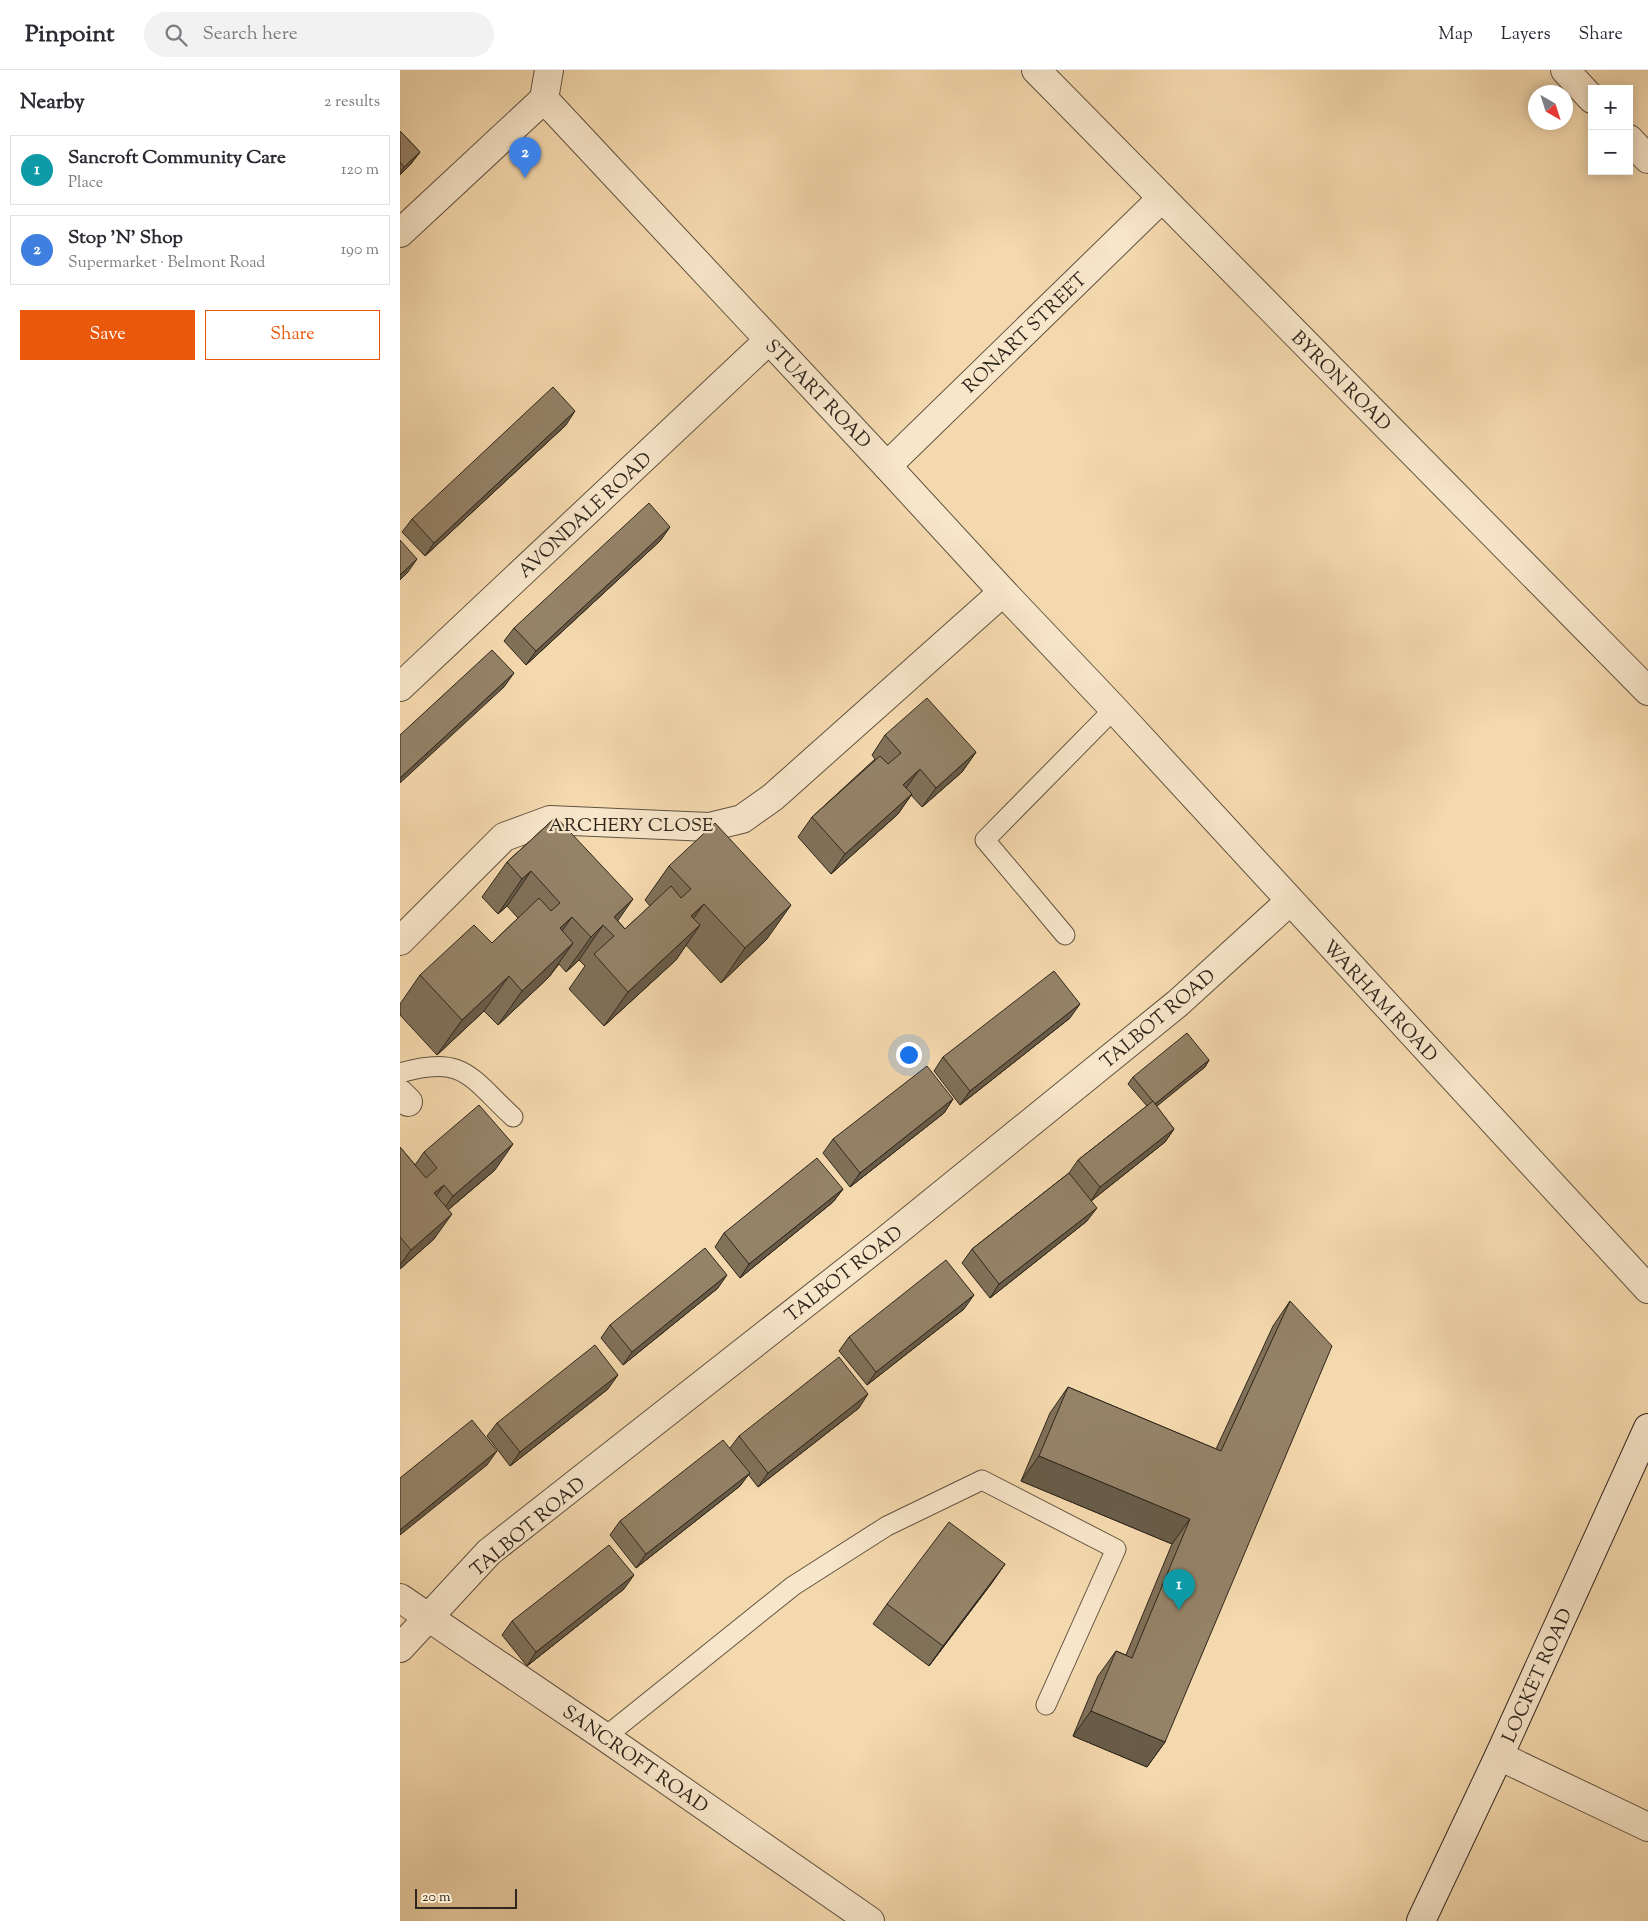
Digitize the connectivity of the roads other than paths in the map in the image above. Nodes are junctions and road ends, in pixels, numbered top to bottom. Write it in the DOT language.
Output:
graph roads {
  1 [pos="548,70"];
  2 [pos="1036,70"];
  3 [pos="1565,70"];
  4 [pos="1588,95"];
  5 [pos="544,99"];
  6 [pos="1633,143"];
  7 [pos="1648,159"];
  8 [pos="1162,198"];
  9 [pos="400,233"];
  10 [pos="768,341"];
  11 [pos="887,466"];
  12 [pos="1003,592"];
  13 [pos="400,687"];
  14 [pos="1648,691"];
  15 [pos="1114,708"];
  16 [pos="1290,901"];
  17 [pos="1065,935"];
  18 [pos="400,941"];
  19 [pos="400,1072"];
  20 [pos="513,1117"];
  21 [pos="1648,1289"];
  22 [pos="1648,1428"];
  23 [pos="400,1598"];
  24 [pos="428,1616"];
  25 [pos="400,1648"];
  26 [pos="1046,1705"];
  27 [pos="606,1737"];
  28 [pos="1499,1756"];
  29 [pos="1648,1827"];
  30 [pos="870,1921"];
  31 [pos="1421,1921"];
  1 -- 5 [label="street"];
  2 -- 8 [label="street, BYRON ROAD"];
  3 -- 4 [label="street"];
  5 -- 9 [label="street"];
  5 -- 10 [label="street, STUART ROAD"];
  6 -- 7 [label="street"];
  8 -- 11 [label="street, RONART STREET"];
  8 -- 14 [label="street, BYRON ROAD"];
  10 -- 11 [label="street, STUART ROAD"];
  10 -- 13 [label="street, AVONDALE ROAD"];
  11 -- 12 [label="street, STUART ROAD"];
  12 -- 15 [label="street, STUART ROAD"];
  12 -- 18 [label="street, ARCHERY CLOSE"];
  15 -- 16 [label="street, WARHAM ROAD"];
  15 -- 17 [label="lane"];
  16 -- 21 [label="street, WARHAM ROAD"];
  16 -- 24 [label="street, TALBOT ROAD"];
  19 -- 20 [label="lane"];
  22 -- 28 [label="street, LOCKET ROAD"];
  23 -- 24 [label="street, SANCROFT ROAD"];
  24 -- 25 [label="street, TALBOT ROAD"];
  24 -- 27 [label="street, SANCROFT ROAD"];
  26 -- 27 [label="lane"];
  27 -- 30 [label="street, SANCROFT ROAD"];
  28 -- 29 [label="street"];
  28 -- 31 [label="street, LOCKET ROAD"];
}
